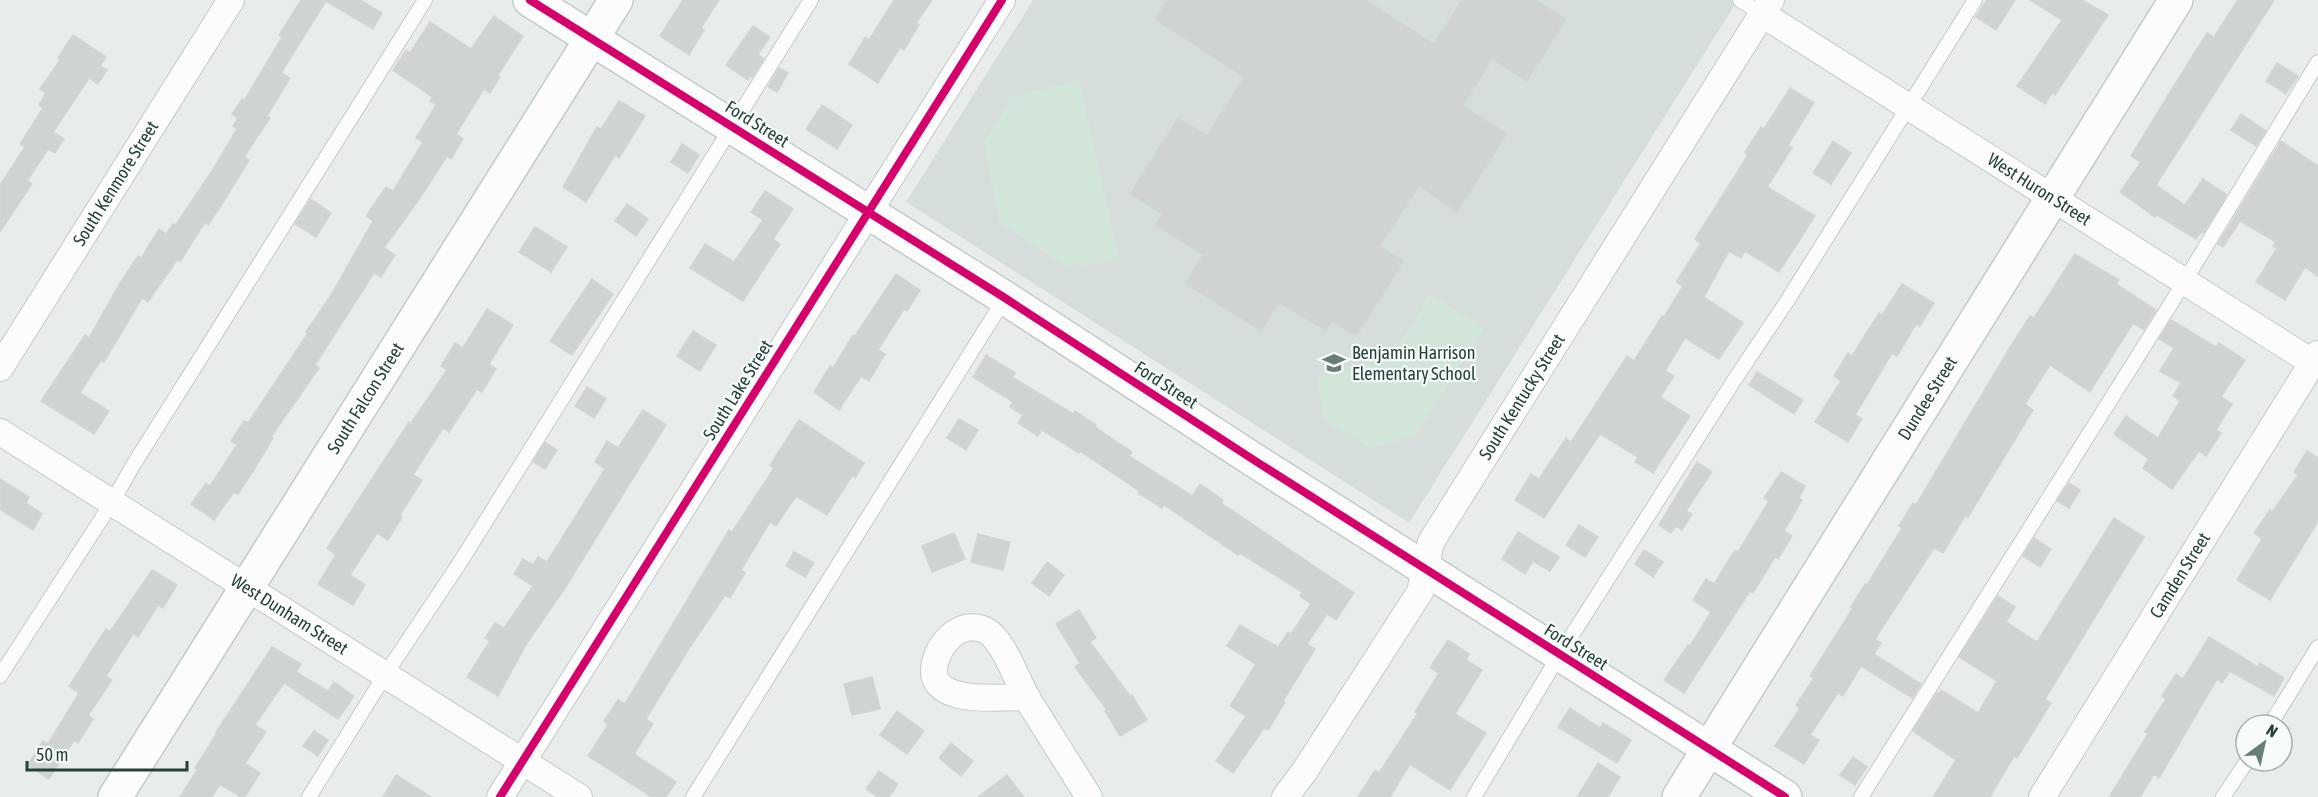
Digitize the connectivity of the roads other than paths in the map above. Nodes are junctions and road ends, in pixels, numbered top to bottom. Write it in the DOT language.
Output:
graph roads {
  1 [pos="231,0"];
  2 [pos="425,0"];
  3 [pos="530,0"];
  4 [pos="616,0"];
  5 [pos="811,0"];
  6 [pos="1002,0"];
  7 [pos="1740,0"];
  8 [pos="1975,0"];
  9 [pos="2176,0"];
  10 [pos="1766,7"];
  11 [pos="592,38"];
  12 [pos="2318,62"];
  13 [pos="1908,107"];
  14 [pos="732,126"];
  15 [pos="2052,198"];
  16 [pos="868,212"];
  17 [pos="2184,281"];
  18 [pos="1005,298"];
  19 [pos="2316,361"];
  20 [pos="0,368"];
  21 [pos="0,432"];
  22 [pos="111,504"];
  23 [pos="1425,569"];
  24 [pos="246,589"];
  25 [pos="2318,647"];
  26 [pos="1560,654"];
  27 [pos="385,675"];
  28 [pos="0,676"];
  29 [pos="1027,697"];
  30 [pos="2277,713"];
  31 [pos="1709,749"];
  32 [pos="522,761"];
  33 [pos="2239,773"];
  34 [pos="116,797"];
  35 [pos="309,797"];
  36 [pos="500,797"];
  37 [pos="579,797"];
  38 [pos="693,797"];
  39 [pos="1089,797"];
  40 [pos="1285,797"];
  41 [pos="1474,797"];
  42 [pos="1679,797"];
  43 [pos="1785,797"];
  44 [pos="1862,797"];
  45 [pos="2043,797"];
  46 [pos="2223,797"];
  1 -- 20 [label="street, South Kenmore Street"];
  2 -- 22 [label="lane"];
  3 -- 11 [label="street, Ford Street"];
  4 -- 11 [label="street, South Falcon Street"];
  5 -- 14 [label="lane"];
  6 -- 16 [label="street, South Lake Street"];
  7 -- 10 [label="lane"];
  8 -- 13 [label="lane"];
  9 -- 15 [label="street, Dundee Street"];
  10 -- 13 [label="street, West Huron Street"];
  10 -- 23 [label="street, South Kentucky Street"];
  11 -- 14 [label="street, Ford Street"];
  11 -- 24 [label="street, South Falcon Street"];
  12 -- 17 [label="lane"];
  13 -- 15 [label="street, West Huron Street"];
  13 -- 26 [label="lane"];
  14 -- 16 [label="street, Ford Street"];
  14 -- 27 [label="lane"];
  15 -- 17 [label="street, West Huron Street"];
  15 -- 31 [label="street, Dundee Street"];
  16 -- 18 [label="street, Ford Street"];
  16 -- 32 [label="street, South Lake Street"];
  17 -- 19 [label="street, West Huron Street"];
  17 -- 44 [label="lane"];
  18 -- 23 [label="street, Ford Street"];
  18 -- 38 [label="lane"];
  19 -- 45 [label="street, Camden Street"];
  21 -- 22 [label="street, West Dunham Street"];
  22 -- 24 [label="street, West Dunham Street"];
  22 -- 28 [label="lane"];
  23 -- 26 [label="street, Ford Street"];
  23 -- 40 [label="street, South Kentucky Street"];
  24 -- 27 [label="street, West Dunham Street"];
  24 -- 34 [label="street, South Falcon Street"];
  25 -- 30 [label="lane"];
  26 -- 31 [label="street, Ford Street"];
  26 -- 41 [label="lane"];
  27 -- 32 [label="street, West Dunham Street"];
  27 -- 35 [label="lane"];
  29 -- 39 [label="street"];
  31 -- 42 [label="street, Dundee Street"];
  31 -- 43 [label="street, Ford Street"];
  32 -- 36 [label="street, South Lake Street"];
  32 -- 37 [label="street, West Dunham Street"];
  33 -- 46 [label="lane"];
}
